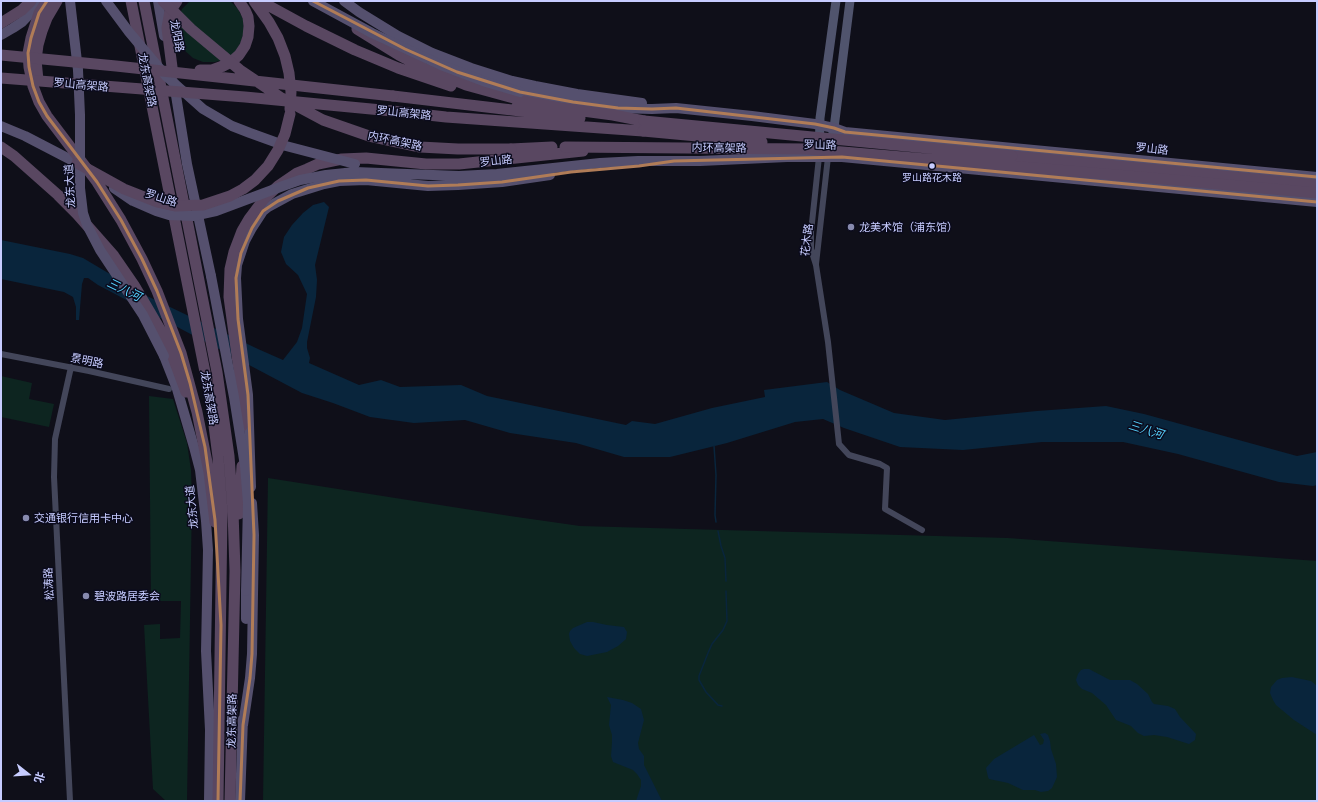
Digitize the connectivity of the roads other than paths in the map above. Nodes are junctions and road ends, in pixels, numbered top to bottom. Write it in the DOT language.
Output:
graph roads {
  1 [pos="31,1"];
  2 [pos="42,1"];
  3 [pos="47,1"];
  4 [pos="57,1"];
  5 [pos="70,1"];
  6 [pos="106,1"];
  7 [pos="131,1"];
  8 [pos="144,1"];
  9 [pos="158,1"];
  10 [pos="163,1"];
  11 [pos="177,1"];
  12 [pos="239,1"];
  13 [pos="254,1"];
  14 [pos="260,1"];
  15 [pos="313,1"];
  16 [pos="317,1"];
  17 [pos="344,1"];
  18 [pos="836,1"];
  19 [pos="850,1"];
  20 [pos="1,24"];
  21 [pos="1,35"];
  22 [pos="1,55"];
  23 [pos="116,66"];
  24 [pos="173,75"];
  25 [pos="1,78"];
  26 [pos="676,108"];
  27 [pos="541,113"];
  28 [pos="1,126"];
  29 [pos="644,126"];
  30 [pos="834,128"];
  31 [pos="820,129"];
  32 [pos="1,147"];
  33 [pos="71,147"];
  34 [pos="642,147"];
  35 [pos="807,149"];
  36 [pos="787,157"];
  37 [pos="823,157"];
  38 [pos="674,161"];
  39 [pos="77,163"];
  40 [pos="420,175"];
  41 [pos="1315,187"];
  42 [pos="1317,202"];
  43 [pos="816,265"];
  44 [pos="233,299"];
  45 [pos="1,354"];
  46 [pos="173,356"];
  47 [pos="71,368"];
  48 [pos="169,389"];
  49 [pos="922,530"];
  50 [pos="235,571"];
  51 [pos="221,625"];
  52 [pos="243,725"];
  53 [pos="70,801"];
  54 [pos="209,801"];
  55 [pos="218,801"];
  56 [pos="230,801"];
  57 [pos="240,801"];
  1 -- 20 [label="highway"];
  2 -- 21 [label="main road"];
  3 -- 33 [label="highway"];
  4 -- 33 [label="highway"];
  5 -- 46 [label="main road, 龙东大道, bridge"];
  6 -- 40 [label="main road, bridge"];
  7 -- 51 [label="highway, 龙东高架路"];
  8 -- 50 [label="highway, 龙东高架路"];
  9 -- 24 [label="main road, 龙阳路"];
  10 -- 34 [label="highway, 内环高架路, bridge"];
  11 -- 24 [label="highway"];
  12 -- 23 [label="highway, bridge"];
  13 -- 39 [label="highway, bridge"];
  14 -- 27 [label="highway"];
  15 -- 26 [label="main road, 罗山路, bridge"];
  16 -- 29 [label="highway, 内环高架路"];
  17 -- 26 [label="main road"];
  18 -- 31 [label="main road, 花木路"];
  19 -- 30 [label="main road, 花木路"];
  22 -- 23 [label="highway, 罗山高架路, bridge"];
  23 -- 27 [label="highway, 罗山高架路, bridge"];
  24 -- 52 [label="main road, bridge"];
  25 -- 29 [label="highway, 罗山高架路, bridge"];
  26 -- 31 [label="main road, 罗山路"];
  27 -- 29 [label="highway, 罗山高架路"];
  28 -- 39 [label="main road, 罗山路"];
  29 -- 35 [label="highway, 罗山高架路, bridge"];
  29 -- 41 [label="highway, 内环高架路, bridge"];
  30 -- 31 [label="main road, 罗山路"];
  30 -- 37 [label="main road, 花木路"];
  30 -- 41 [label="main road, 罗山路"];
  31 -- 36 [label="main road"];
  31 -- 37 [label="main road, 花木路"];
  32 -- 46 [label="highway"];
  33 -- 46 [label="highway"];
  34 -- 35 [label="highway, 内环高架路, bridge"];
  34 -- 44 [label="highway, bridge"];
  35 -- 41 [label="highway, 内环高架路, bridge"];
  36 -- 37 [label="main road, 罗山路"];
  36 -- 38 [label="main road, 罗山路"];
  37 -- 42 [label="main road, 罗山路"];
  37 -- 43 [label="street, 花木路"];
  37 -- 43 [label="street, 花木路"];
  38 -- 40 [label="main road, 罗山路"];
  38 -- 44 [label="main road"];
  39 -- 40 [label="main road, 罗山路, bridge"];
  43 -- 49 [label="street"];
  44 -- 50 [label="highway"];
  44 -- 52 [label="main road"];
  45 -- 47 [label="street, 景明路"];
  46 -- 51 [label="highway"];
  46 -- 54 [label="main road, 龙东大道"];
  47 -- 48 [label="street, 景明路"];
  47 -- 53 [label="street, 松涛路"];
  50 -- 56 [label="highway, 龙东高架路"];
  51 -- 55 [label="highway, 龙东高架路"];
  52 -- 57 [label="main road"];
}
